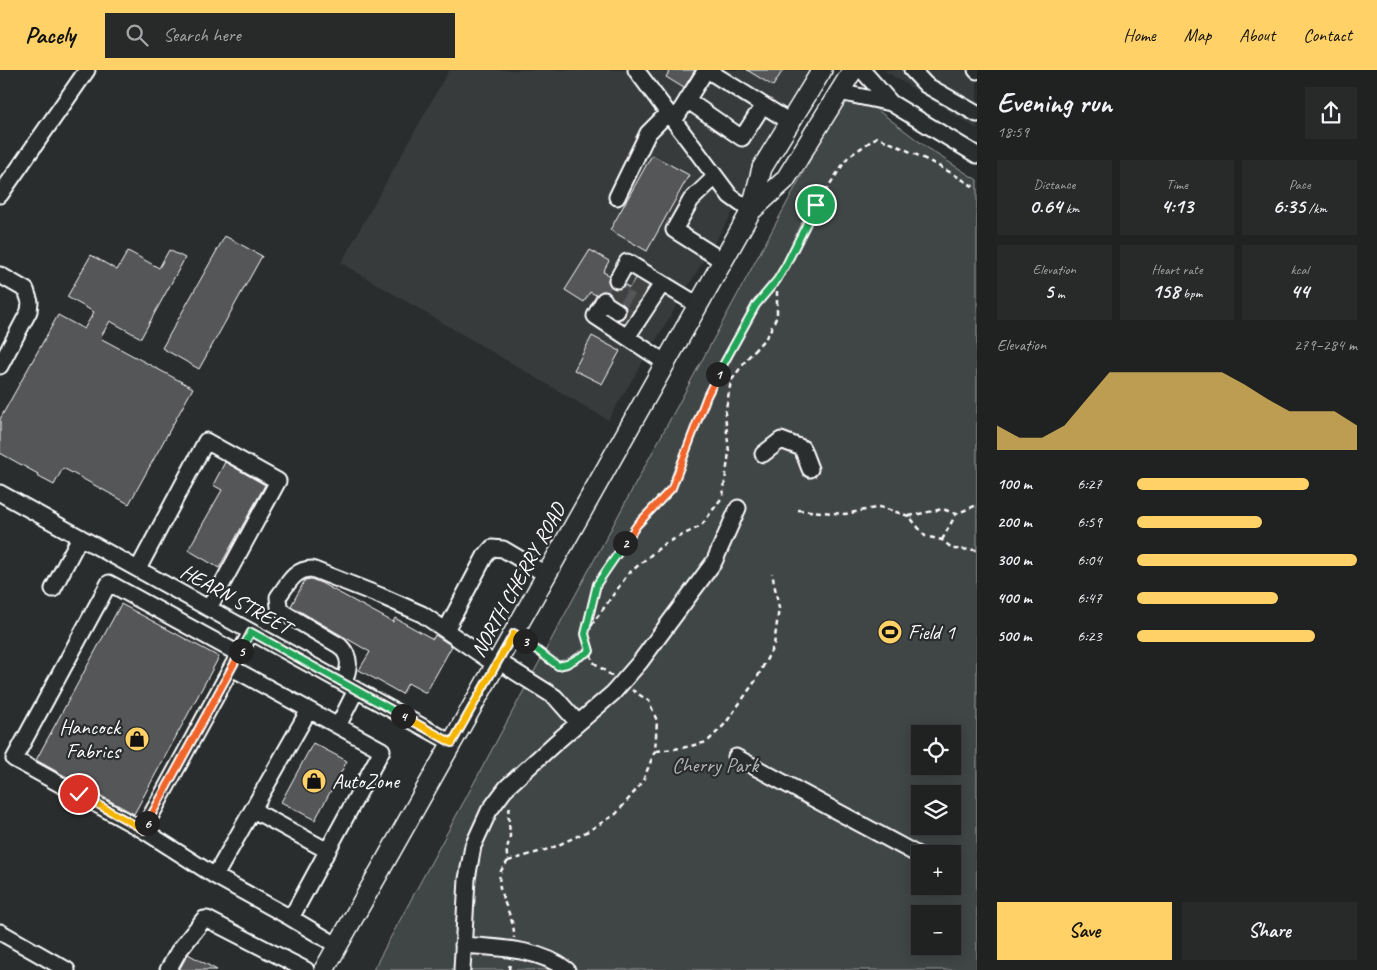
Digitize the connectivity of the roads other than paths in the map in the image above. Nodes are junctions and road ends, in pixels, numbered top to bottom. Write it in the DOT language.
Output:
graph roads {
  1 [pos="87,70"];
  2 [pos="636,70"];
  3 [pos="707,70"];
  4 [pos="822,70"];
  5 [pos="853,70"];
  6 [pos="862,70"];
  7 [pos="912,70"];
  8 [pos="839,92"];
  9 [pos="687,100"];
  10 [pos="891,103"];
  11 [pos="762,105"];
  12 [pos="977,114"];
  13 [pos="671,117"];
  14 [pos="790,122"];
  15 [pos="977,156"];
  16 [pos="716,177"];
  17 [pos="0,195"];
  18 [pos="617,197"];
  19 [pos="751,211"];
  20 [pos="723,261"];
  21 [pos="0,275"];
  22 [pos="623,280"];
  23 [pos="662,284"];
  24 [pos="698,305"];
  25 [pos="616,311"];
  26 [pos="628,337"];
  27 [pos="666,362"];
  28 [pos="0,366"];
  29 [pos="763,454"];
  30 [pos="810,469"];
  31 [pos="0,493"];
  32 [pos="738,508"];
  33 [pos="80,537"];
  34 [pos="122,560"];
  35 [pos="138,569"];
  36 [pos="546,575"];
  37 [pos="109,583"];
  38 [pos="53,589"];
  39 [pos="209,608"];
  40 [pos="446,630"];
  41 [pos="251,632"];
  42 [pos="239,654"];
  43 [pos="497,663"];
  44 [pos="232,668"];
  45 [pos="350,687"];
  46 [pos="309,710"];
  47 [pos="578,723"];
  48 [pos="338,726"];
  49 [pos="452,743"];
  50 [pos="736,757"];
  51 [pos="253,810"];
  52 [pos="144,830"];
  53 [pos="328,851"];
  54 [pos="911,851"];
  55 [pos="215,876"];
  56 [pos="291,918"];
  57 [pos="0,932"];
  58 [pos="338,946"];
  59 [pos="464,946"];
  60 [pos="287,966"];
  61 [pos="67,970"];
  62 [pos="168,970"];
  63 [pos="306,970"];
  64 [pos="324,970"];
  65 [pos="462,970"];
  66 [pos="567,970"];
  1 -- 17 [label="street"];
  2 -- 13 [label="street"];
  3 -- 9 [label="street"];
  3 -- 11 [label="street"];
  4 -- 14 [label="main road, NORTH CHERRY ROAD"];
  5 -- 8 [label="main road, NORTH CHERRY ROAD"];
  6 -- 10 [label="street"];
  7 -- 12 [label="street"];
  8 -- 10 [label="street"];
  8 -- 19 [label="main road, NORTH CHERRY ROAD"];
  9 -- 11 [label="street"];
  9 -- 13 [label="street"];
  10 -- 15 [label="street"];
  11 -- 14 [label="street"];
  13 -- 16 [label="street"];
  13 -- 18 [label="street"];
  14 -- 19 [label="main road, NORTH CHERRY ROAD"];
  16 -- 19 [label="street"];
  16 -- 20 [label="street"];
  19 -- 20 [label="main road, NORTH CHERRY ROAD"];
  20 -- 24 [label="main road, NORTH CHERRY ROAD"];
  21 -- 28 [label="street"];
  22 -- 23 [label="street"];
  23 -- 24 [label="street"];
  23 -- 26 [label="street"];
  24 -- 27 [label="main road, NORTH CHERRY ROAD"];
  25 -- 26 [label="street"];
  26 -- 27 [label="street"];
  27 -- 36 [label="main road, NORTH CHERRY ROAD"];
  29 -- 30 [label="street"];
  31 -- 33 [label="street, HEARN STREET"];
  32 -- 47 [label="street"];
  33 -- 34 [label="street, HEARN STREET"];
  33 -- 38 [label="street"];
  34 -- 35 [label="street, HEARN STREET"];
  34 -- 37 [label="street"];
  35 -- 39 [label="street, HEARN STREET"];
  35 -- 39 [label="street"];
  36 -- 40 [label="street"];
  36 -- 43 [label="main road, NORTH CHERRY ROAD"];
  37 -- 42 [label="street"];
  37 -- 52 [label="street"];
  39 -- 41 [label="street, HEARN STREET"];
  40 -- 43 [label="street"];
  40 -- 45 [label="street"];
  41 -- 42 [label="street"];
  41 -- 45 [label="street, HEARN STREET"];
  42 -- 44 [label="street"];
  43 -- 47 [label="street"];
  43 -- 49 [label="main road, NORTH CHERRY ROAD"];
  44 -- 46 [label="street"];
  44 -- 52 [label="street"];
  45 -- 48 [label="street"];
  45 -- 49 [label="street, HEARN STREET"];
  46 -- 48 [label="street"];
  46 -- 51 [label="street"];
  47 -- 59 [label="street"];
  48 -- 53 [label="street"];
  49 -- 58 [label="main road, NORTH CHERRY ROAD"];
  50 -- 54 [label="street"];
  51 -- 53 [label="street"];
  51 -- 55 [label="street"];
  52 -- 55 [label="street"];
  53 -- 56 [label="street"];
  55 -- 56 [label="street"];
  56 -- 58 [label="street"];
  57 -- 61 [label="street"];
  58 -- 64 [label="main road, NORTH CHERRY ROAD"];
  59 -- 65 [label="street"];
  59 -- 66 [label="street"];
  60 -- 62 [label="street"];
  60 -- 63 [label="street"];
}
